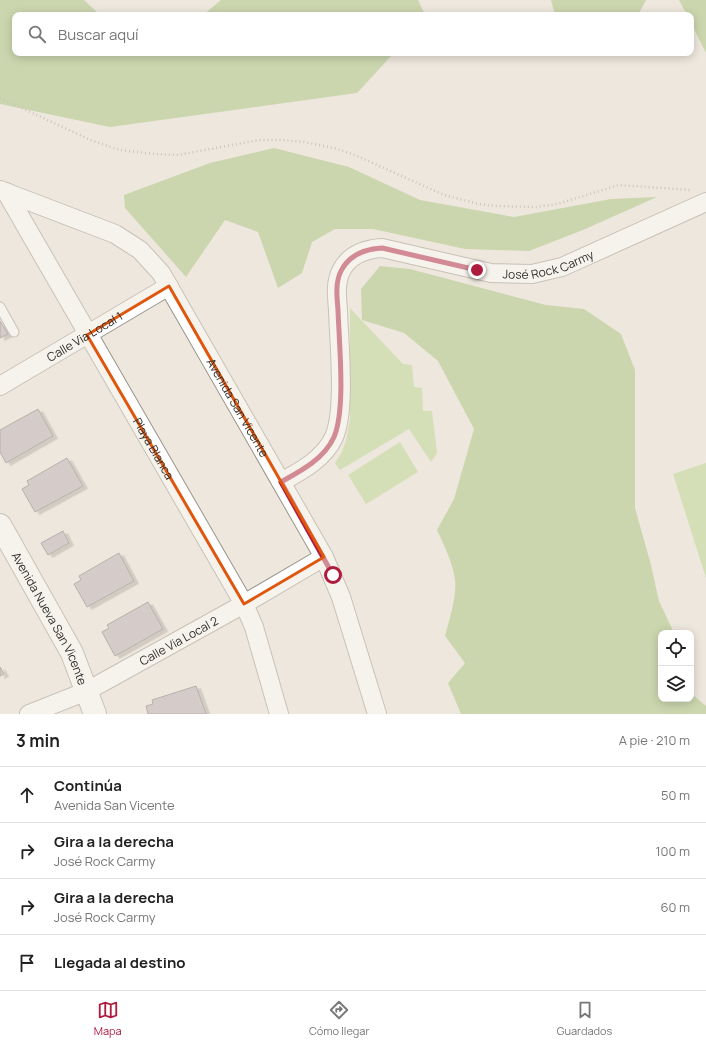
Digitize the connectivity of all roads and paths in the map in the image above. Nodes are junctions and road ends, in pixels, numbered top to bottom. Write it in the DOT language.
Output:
graph roads {
  1 [pos="0,98"];
  2 [pos="692,190"];
  3 [pos="3,191"];
  4 [pos="706,202"];
  5 [pos="168,286"];
  6 [pos="0,307"];
  7 [pos="14,332"];
  8 [pos="87,335"];
  9 [pos="0,386"];
  10 [pos="281,482"];
  11 [pos="0,525"];
  12 [pos="324,557"];
  13 [pos="244,604"];
  14 [pos="87,691"];
  15 [pos="29,714"];
  16 [pos="95,714"];
  17 [pos="279,714"];
  18 [pos="377,714"];
  1 -- 2 [label="path"];
  3 -- 5 [label="street, Avenida San Vicente"];
  3 -- 8 [label="street, Playa Blanca"];
  4 -- 10 [label="street, José Rock Carmy"];
  5 -- 8 [label="street, Calle Via Local 1"];
  5 -- 10 [label="street, Avenida San Vicente"];
  6 -- 7 [label="lane"];
  8 -- 9 [label="street, Calle Via Local 1"];
  8 -- 13 [label="street, Playa Blanca"];
  10 -- 12 [label="street, Avenida San Vicente"];
  11 -- 14 [label="street, Avenida Nueva San Vicente"];
  12 -- 13 [label="street, Calle Via Local 2"];
  12 -- 18 [label="street, Avenida San Vicente"];
  13 -- 14 [label="street, Calle Via Local 2"];
  13 -- 17 [label="street, Playa Blanca"];
  14 -- 15 [label="street, Calle Via Local 2"];
  14 -- 16 [label="street, Avenida Nueva San Vicente"];
}
